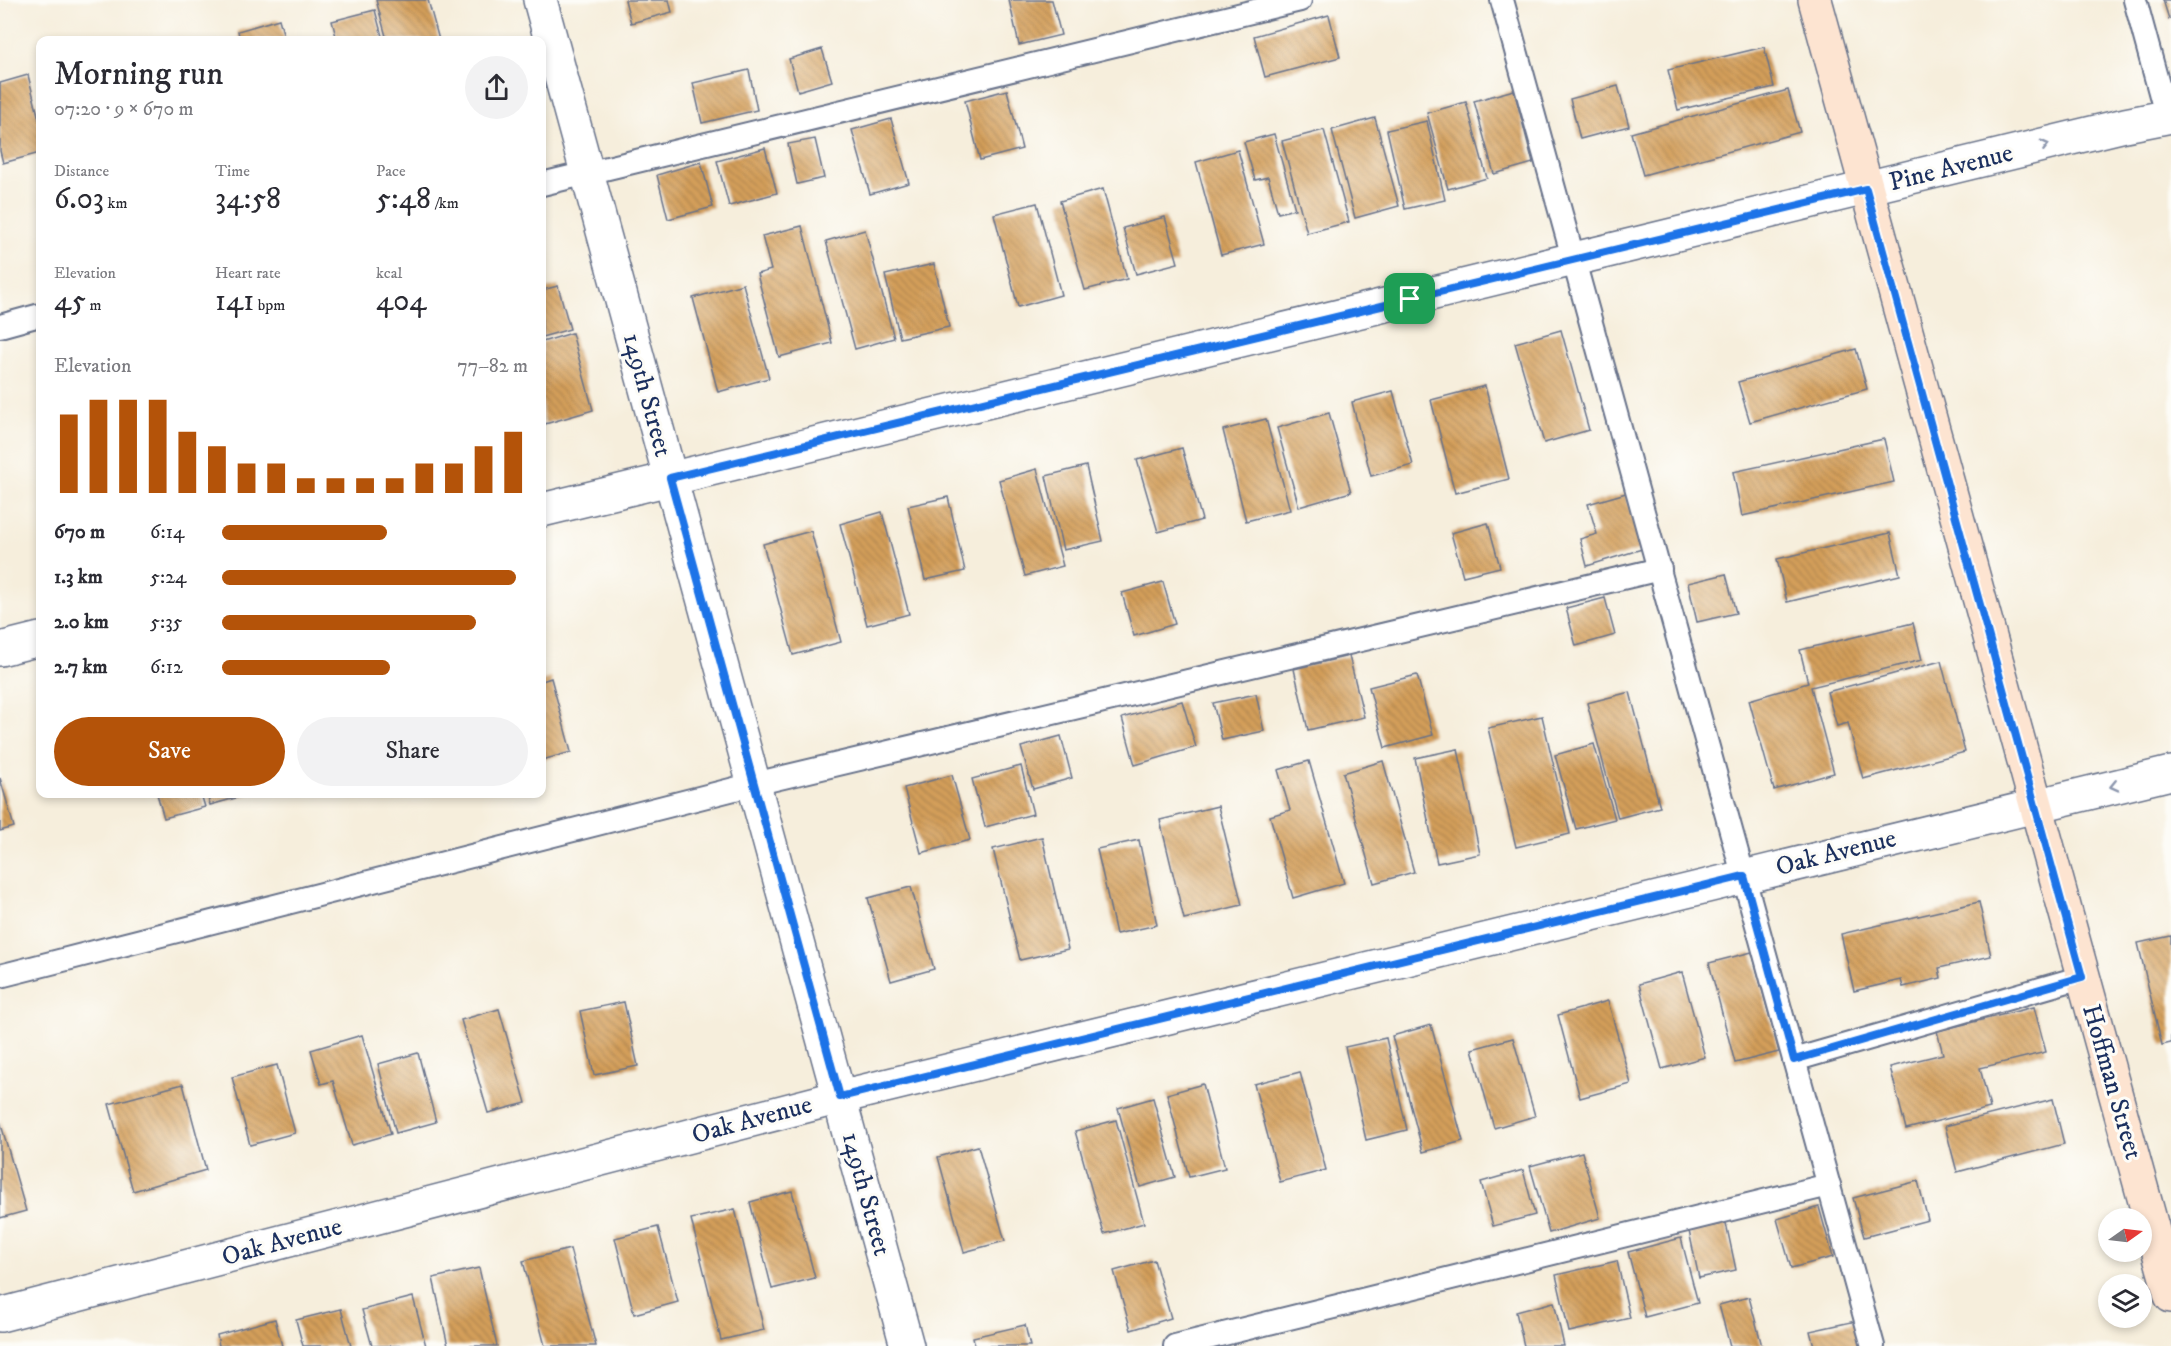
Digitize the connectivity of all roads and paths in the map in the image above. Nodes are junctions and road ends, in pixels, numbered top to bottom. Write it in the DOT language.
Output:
graph roads {
  1 [pos="540,0"];
  2 [pos="1300,0"];
  3 [pos="1502,0"];
  4 [pos="1815,0"];
  5 [pos="2135,0"];
  6 [pos="2169,117"];
  7 [pos="587,172"];
  8 [pos="546,183"];
  9 [pos="1866,189"];
  10 [pos="1574,260"];
  11 [pos="36,316"];
  12 [pos="0,326"];
  13 [pos="670,478"];
  14 [pos="546,509"];
  15 [pos="1660,569"];
  16 [pos="36,640"];
  17 [pos="0,649"];
  18 [pos="2171,773"];
  19 [pos="754,783"];
  20 [pos="2034,804"];
  21 [pos="1744,876"];
  22 [pos="0,976"];
  23 [pos="2082,977"];
  24 [pos="1794,1060"];
  25 [pos="840,1097"];
  26 [pos="1829,1185"];
  27 [pos="2171,1296"];
  28 [pos="0,1315"];
  29 [pos="907,1346"];
  30 [pos="1175,1346"];
  31 [pos="1874,1346"];
  1 -- 7 [label="street, 149th Street"];
  2 -- 7 [label="lane"];
  3 -- 10 [label="lane"];
  4 -- 9 [label="street, Hoffman Street"];
  5 -- 6 [label="lane"];
  9 -- 6 [label="street, Pine Avenue, one-way"];
  7 -- 8 [label="lane"];
  7 -- 13 [label="street, 149th Street"];
  9 -- 10 [label="street, Pine Avenue"];
  9 -- 20 [label="street, Hoffman Street"];
  10 -- 13 [label="street, Pine Avenue"];
  10 -- 15 [label="lane"];
  11 -- 12 [label="lane"];
  13 -- 14 [label="street, Pine Avenue"];
  13 -- 19 [label="street, 149th Street"];
  15 -- 19 [label="lane"];
  15 -- 21 [label="lane"];
  16 -- 17 [label="street"];
  18 -- 20 [label="street, Oak Avenue, one-way"];
  19 -- 22 [label="lane"];
  19 -- 25 [label="street, 149th Street"];
  20 -- 21 [label="street, Oak Avenue"];
  20 -- 23 [label="street, Hoffman Street"];
  21 -- 24 [label="lane"];
  21 -- 25 [label="street, Oak Avenue"];
  23 -- 24 [label="lane"];
  23 -- 27 [label="street, Hoffman Street"];
  24 -- 26 [label="lane"];
  25 -- 28 [label="street, Oak Avenue"];
  25 -- 29 [label="street, 149th Street"];
  26 -- 30 [label="lane"];
  26 -- 31 [label="lane"];
}
